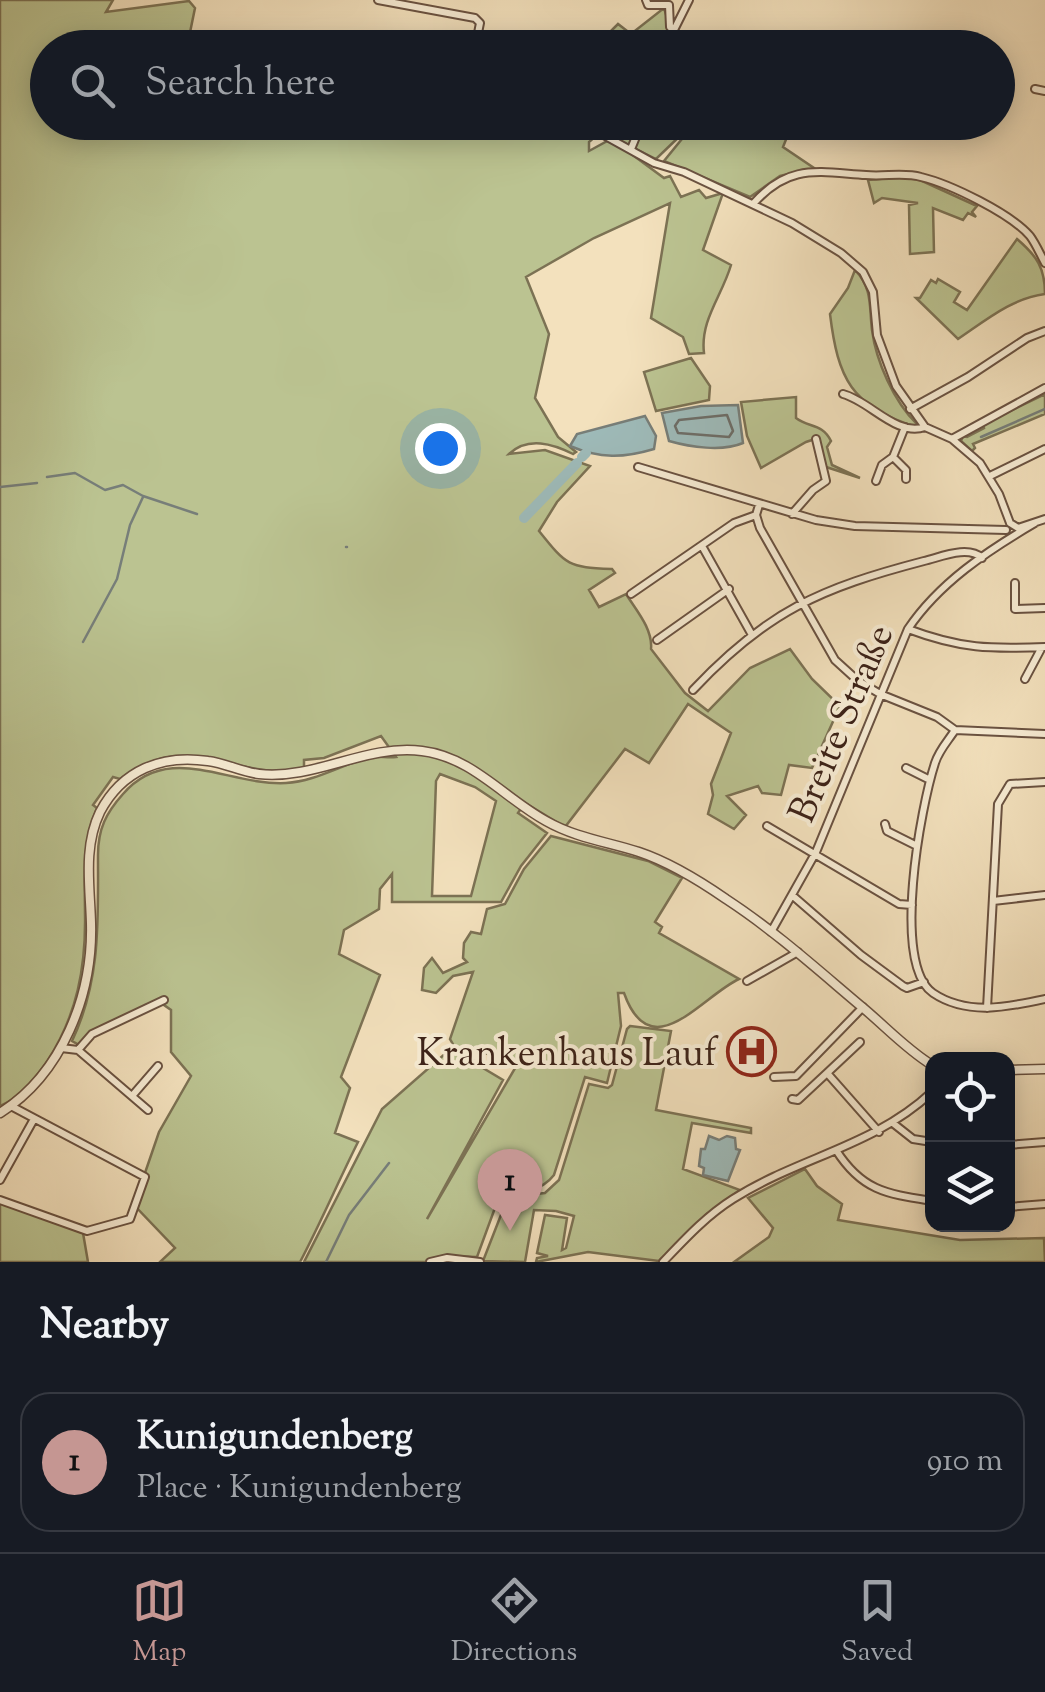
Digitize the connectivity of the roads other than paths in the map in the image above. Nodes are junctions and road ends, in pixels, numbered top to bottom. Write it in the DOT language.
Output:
graph roads {
  1 [pos="378,0"];
  2 [pos="646,0"];
  3 [pos="690,0"];
  4 [pos="479,30"];
  5 [pos="674,30"];
  6 [pos="1035,90"];
  7 [pos="1045,91"];
  8 [pos="614,140"];
  9 [pos="635,140"];
  10 [pos="631,149"];
  11 [pos="752,204"];
  12 [pos="1045,263"];
  13 [pos="1045,331"];
  14 [pos="1045,388"];
  15 [pos="844,394"];
  16 [pos="910,409"];
  17 [pos="905,426"];
  18 [pos="926,428"];
  19 [pos="816,439"];
  20 [pos="952,439"];
  21 [pos="1045,449"];
  22 [pos="893,456"];
  23 [pos="638,466"];
  24 [pos="990,476"];
  25 [pos="876,480"];
  26 [pos="906,480"];
  27 [pos="759,506"];
  28 [pos="792,514"];
  29 [pos="756,515"];
  30 [pos="1045,519"];
  31 [pos="1035,523"];
  32 [pos="1008,526"];
  33 [pos="1011,540"];
  34 [pos="702,546"];
  35 [pos="982,558"];
  36 [pos="1015,583"];
  37 [pos="729,590"];
  38 [pos="631,594"];
  39 [pos="801,602"];
  40 [pos="1045,608"];
  41 [pos="908,629"];
  42 [pos="752,636"];
  43 [pos="658,640"];
  44 [pos="1043,648"];
  45 [pos="1025,678"];
  46 [pos="693,690"];
  47 [pos="880,694"];
  48 [pos="954,730"];
  49 [pos="1045,734"];
  50 [pos="906,768"];
  51 [pos="930,780"];
  52 [pos="1045,782"];
  53 [pos="885,824"];
  54 [pos="767,826"];
  55 [pos="915,845"];
  56 [pos="816,852"];
  57 [pos="1045,895"];
  58 [pos="793,896"];
  59 [pos="993,901"];
  60 [pos="912,905"];
  61 [pos="771,932"];
  62 [pos="798,952"];
  63 [pos="746,981"];
  64 [pos="924,982"];
  65 [pos="164,1000"];
  66 [pos="1045,1000"];
  67 [pos="863,1007"];
  68 [pos="987,1009"];
  69 [pos="860,1042"];
  70 [pos="61,1048"];
  71 [pos="78,1050"];
  72 [pos="925,1059"];
  73 [pos="158,1066"];
  74 [pos="1045,1068"];
  75 [pos="1015,1070"];
  76 [pos="827,1073"];
  77 [pos="774,1077"];
  78 [pos="132,1096"];
  79 [pos="925,1098"];
  80 [pos="792,1099"];
  81 [pos="11,1106"];
  82 [pos="148,1110"];
  83 [pos="0,1113"];
  84 [pos="34,1119"];
  85 [pos="894,1124"];
  86 [pos="879,1132"];
  87 [pos="925,1141"];
  88 [pos="1045,1142"];
  89 [pos="1015,1144"];
  90 [pos="836,1150"];
  91 [pos="0,1180"];
  92 [pos="0,1200"];
  93 [pos="925,1200"];
  94 [pos="1045,1204"];
  95 [pos="1015,1206"];
  96 [pos="461,1260"];
  97 [pos="430,1262"];
  98 [pos="480,1262"];
  99 [pos="663,1262"];
  1 -- 4 [label="street"];
  2 -- 5 [label="street"];
  3 -- 5 [label="street"];
  6 -- 7 [label="street"];
  8 -- 10 [label="street"];
  9 -- 10 [label="street"];
  10 -- 11 [label="street"];
  11 -- 12 [label="street"];
  11 -- 16 [label="street"];
  13 -- 16 [label="street"];
  14 -- 20 [label="street"];
  15 -- 17 [label="street"];
  16 -- 18 [label="street"];
  17 -- 18 [label="street"];
  17 -- 22 [label="street"];
  18 -- 20 [label="street"];
  19 -- 28 [label="street"];
  20 -- 24 [label="street"];
  21 -- 24 [label="street"];
  22 -- 25 [label="street"];
  22 -- 26 [label="street"];
  23 -- 27 [label="street"];
  24 -- 32 [label="street"];
  27 -- 28 [label="street"];
  27 -- 29 [label="street"];
  28 -- 32 [label="street"];
  29 -- 34 [label="street"];
  29 -- 39 [label="street"];
  30 -- 31 [label="street"];
  31 -- 32 [label="street"];
  31 -- 33 [label="street, Breite Straße"];
  32 -- 33 [label="street"];
  33 -- 35 [label="street, Breite Straße"];
  34 -- 37 [label="street"];
  34 -- 38 [label="street"];
  35 -- 39 [label="street"];
  35 -- 41 [label="street, Breite Straße"];
  36 -- 40 [label="street"];
  37 -- 42 [label="street"];
  37 -- 43 [label="street"];
  39 -- 42 [label="street"];
  39 -- 47 [label="street"];
  41 -- 44 [label="street"];
  41 -- 47 [label="street, Breite Straße"];
  42 -- 46 [label="street"];
  44 -- 45 [label="street"];
  47 -- 48 [label="street"];
  47 -- 56 [label="street, Breite Straße"];
  48 -- 49 [label="street"];
  48 -- 51 [label="street"];
  50 -- 51 [label="street"];
  51 -- 55 [label="street"];
  52 -- 59 [label="street"];
  53 -- 55 [label="street"];
  54 -- 56 [label="street"];
  55 -- 60 [label="street"];
  56 -- 58 [label="street, Breite Straße"];
  56 -- 60 [label="street"];
  57 -- 59 [label="street"];
  58 -- 61 [label="street, Breite Straße"];
  58 -- 64 [label="street"];
  59 -- 68 [label="street"];
  60 -- 64 [label="street"];
  61 -- 62 [label="street"];
  61 -- 70 [label="street"];
  62 -- 63 [label="street"];
  62 -- 67 [label="street"];
  64 -- 68 [label="street"];
  65 -- 71 [label="street"];
  66 -- 68 [label="street"];
  67 -- 72 [label="street"];
  67 -- 77 [label="street"];
  69 -- 76 [label="street"];
  70 -- 71 [label="street"];
  70 -- 81 [label="street"];
  71 -- 78 [label="street"];
  73 -- 78 [label="street"];
  74 -- 75 [label="street"];
  76 -- 80 [label="street"];
  76 -- 86 [label="street"];
  78 -- 82 [label="street"];
  79 -- 85 [label="street"];
  81 -- 83 [label="street"];
  81 -- 84 [label="street"];
  84 -- 91 [label="street"];
  84 -- 92 [label="street"];
  85 -- 86 [label="street"];
  85 -- 87 [label="street"];
  86 -- 90 [label="street"];
  88 -- 89 [label="street"];
  90 -- 93 [label="street"];
  90 -- 99 [label="street"];
  94 -- 95 [label="street"];
  96 -- 97 [label="street"];
  96 -- 98 [label="street"];
}
